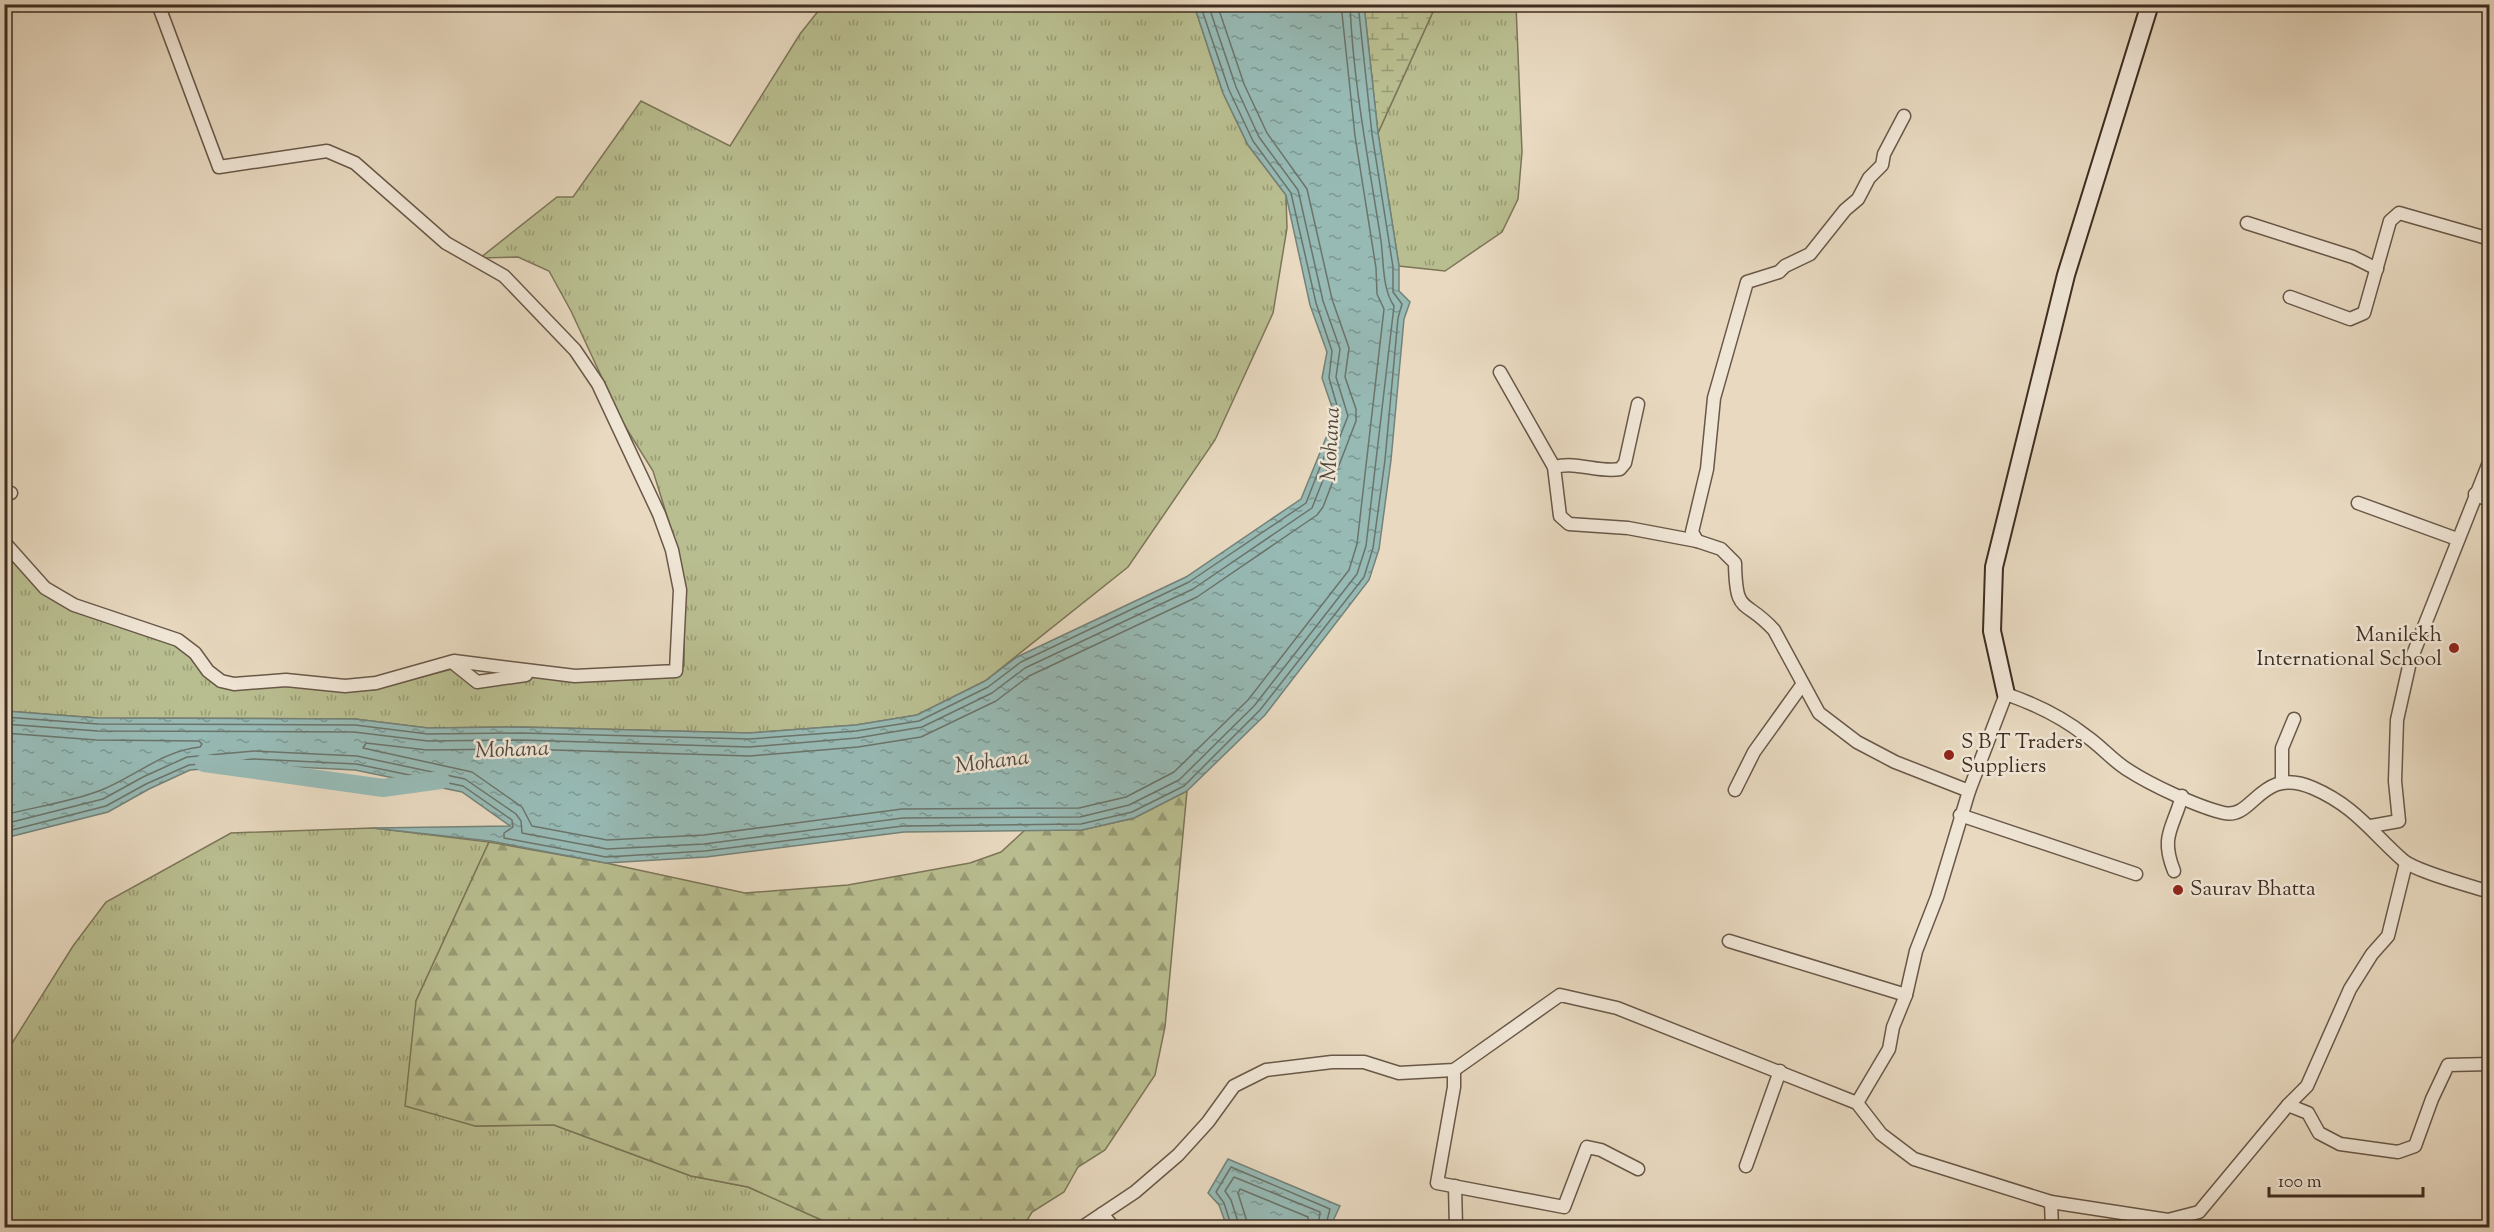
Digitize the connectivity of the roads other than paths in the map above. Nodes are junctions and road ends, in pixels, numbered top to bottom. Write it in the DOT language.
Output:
graph roads {
  1 [pos="158,4"];
  2 [pos="2150,4"];
  3 [pos="1904,116"];
  4 [pos="2247,222"];
  5 [pos="2490,239"];
  6 [pos="2377,268"];
  7 [pos="2290,297"];
  8 [pos="1500,372"];
  9 [pos="1638,404"];
  10 [pos="2490,460"];
  11 [pos="1554,467"];
  12 [pos="2475,494"];
  13 [pos="2490,501"];
  14 [pos="2358,504"];
  15 [pos="2457,539"];
  16 [pos="1697,541"];
  17 [pos="4,542"];
  18 [pos="1802,685"];
  19 [pos="2006,694"];
  20 [pos="2294,718"];
  21 [pos="2282,782"];
  22 [pos="1735,790"];
  23 [pos="1969,791"];
  24 [pos="2182,796"];
  25 [pos="1960,815"];
  26 [pos="2371,826"];
  27 [pos="2406,863"];
  28 [pos="2174,872"];
  29 [pos="2136,874"];
  30 [pos="2490,892"];
  31 [pos="1730,941"];
  32 [pos="1906,995"];
  33 [pos="2490,1064"];
  34 [pos="1454,1070"];
  35 [pos="1780,1071"];
  36 [pos="1857,1102"];
  37 [pos="2288,1105"];
  38 [pos="1746,1166"];
  39 [pos="1638,1169"];
  40 [pos="1455,1186"];
  41 [pos="2051,1202"];
  42 [pos="1102,1214"];
  43 [pos="1081,1227"];
  44 [pos="1114,1227"];
  45 [pos="1456,1227"];
  46 [pos="2052,1227"];
  1 -- 17 [label="street"];
  2 -- 19 [label="main road"];
  3 -- 16 [label="street"];
  4 -- 6 [label="street"];
  5 -- 6 [label="street"];
  6 -- 7 [label="street"];
  8 -- 11 [label="street"];
  9 -- 11 [label="street"];
  10 -- 12 [label="street"];
  11 -- 16 [label="street"];
  12 -- 13 [label="street"];
  12 -- 15 [label="street"];
  14 -- 15 [label="street"];
  15 -- 26 [label="street"];
  16 -- 18 [label="street"];
  18 -- 22 [label="street"];
  18 -- 23 [label="street"];
  19 -- 23 [label="street"];
  19 -- 24 [label="street"];
  20 -- 21 [label="street"];
  21 -- 24 [label="street"];
  21 -- 26 [label="street"];
  23 -- 25 [label="street"];
  24 -- 28 [label="street"];
  25 -- 29 [label="street"];
  25 -- 32 [label="street"];
  26 -- 27 [label="street"];
  27 -- 30 [label="street"];
  27 -- 37 [label="street"];
  31 -- 32 [label="street"];
  32 -- 36 [label="street"];
  33 -- 37 [label="street"];
  34 -- 35 [label="street"];
  34 -- 40 [label="street"];
  34 -- 42 [label="street"];
  35 -- 36 [label="street"];
  35 -- 38 [label="street"];
  36 -- 41 [label="street"];
  37 -- 41 [label="street"];
  39 -- 40 [label="street"];
  40 -- 45 [label="street"];
  41 -- 46 [label="street"];
  42 -- 43 [label="street"];
  42 -- 44 [label="street"];
}
